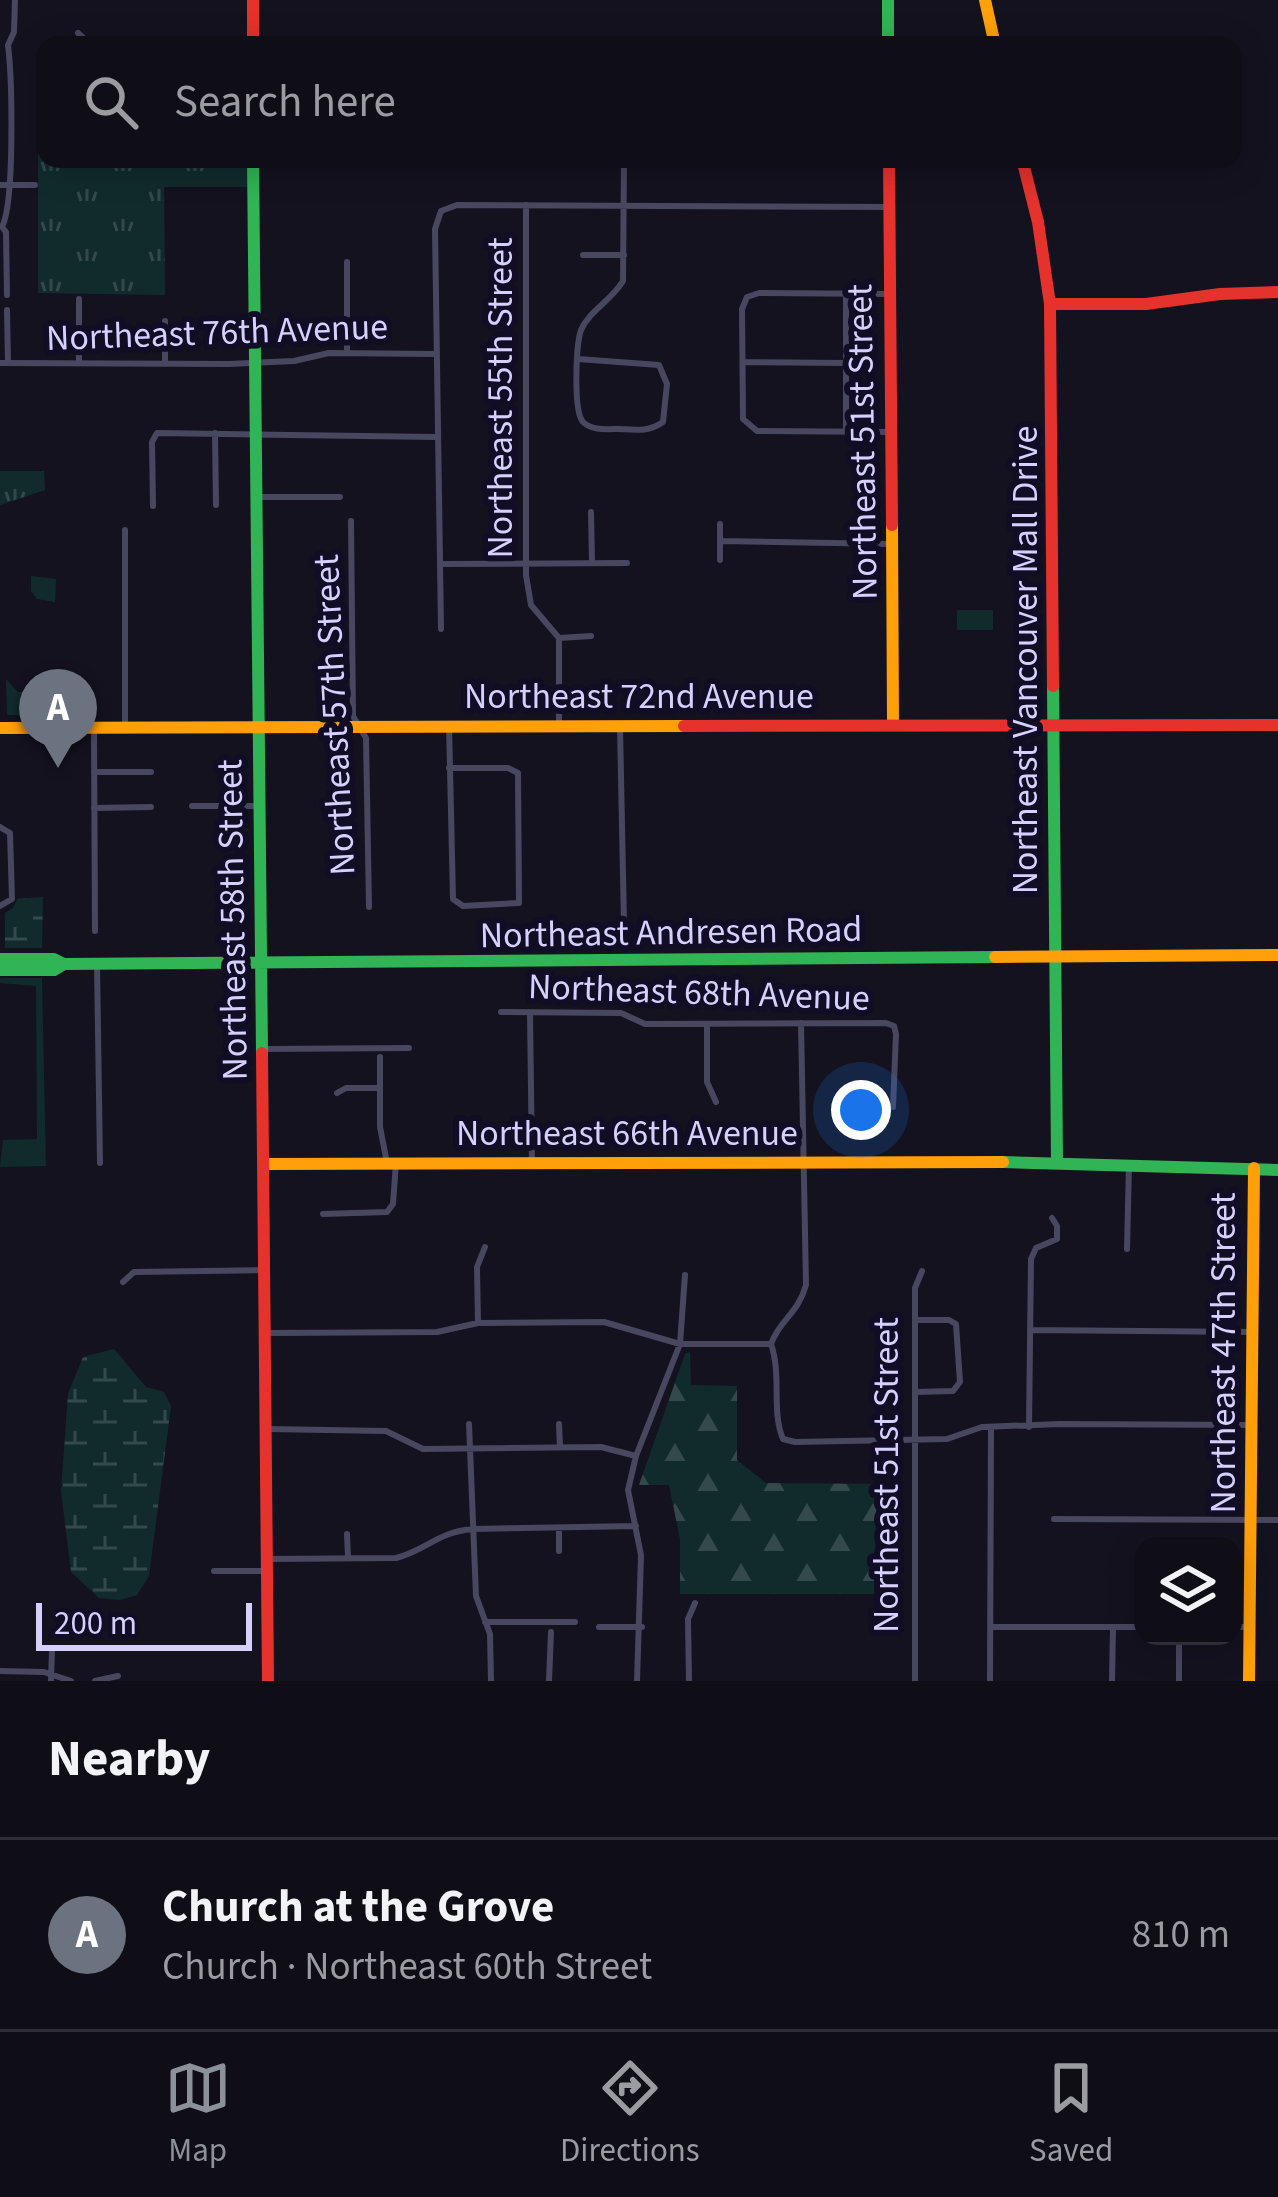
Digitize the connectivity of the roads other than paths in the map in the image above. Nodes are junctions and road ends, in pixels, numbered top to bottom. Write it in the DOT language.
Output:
graph roads {
  1 [pos="14,0"];
  2 [pos="253,0"];
  3 [pos="888,0"];
  4 [pos="985,0"];
  5 [pos="78,33"];
  6 [pos="81,36"];
  7 [pos="253,36"];
  8 [pos="888,36"];
  9 [pos="993,36"];
  10 [pos="4,44"];
  11 [pos="4,125"];
  12 [pos="253,168"];
  13 [pos="624,168"];
  14 [pos="889,168"];
  15 [pos="1024,168"];
  16 [pos="4,185"];
  17 [pos="35,185"];
  18 [pos="526,205"];
  19 [pos="623,206"];
  20 [pos="889,207"];
  21 [pos="1,228"];
  22 [pos="583,255"];
  23 [pos="624,255"];
  24 [pos="347,262"];
  25 [pos="1278,292"];
  26 [pos="846,293"];
  27 [pos="889,294"];
  28 [pos="7,295"];
  29 [pos="79,298"];
  30 [pos="1050,304"];
  31 [pos="7,310"];
  32 [pos="165,321"];
  33 [pos="347,353"];
  34 [pos="436,354"];
  35 [pos="578,359"];
  36 [pos="255,361"];
  37 [pos="742,362"];
  38 [pos="846,362"];
  39 [pos="4,363"];
  40 [pos="80,363"];
  41 [pos="165,364"];
  42 [pos="846,431"];
  43 [pos="891,432"];
  44 [pos="215,433"];
  45 [pos="255,435"];
  46 [pos="436,437"];
  47 [pos="256,497"];
  48 [pos="340,497"];
  49 [pos="216,505"];
  50 [pos="153,506"];
  51 [pos="592,512"];
  52 [pos="351,521"];
  53 [pos="720,524"];
  54 [pos="124,530"];
  55 [pos="720,542"];
  56 [pos="892,544"];
  57 [pos="720,560"];
  58 [pos="592,563"];
  59 [pos="627,563"];
  60 [pos="441,564"];
  61 [pos="526,564"];
  62 [pos="441,629"];
  63 [pos="591,636"];
  64 [pos="559,638"];
  65 [pos="559,724"];
  66 [pos="620,724"];
  67 [pos="892,724"];
  68 [pos="1278,724"];
  69 [pos="448,725"];
  70 [pos="1054,726"];
  71 [pos="257,727"];
  72 [pos="360,727"];
  73 [pos="0,728"];
  74 [pos="94,728"];
  75 [pos="125,728"];
  76 [pos="449,768"];
  77 [pos="94,772"];
  78 [pos="151,772"];
  79 [pos="192,806"];
  80 [pos="259,806"];
  81 [pos="151,807"];
  82 [pos="94,808"];
  83 [pos="4,828"];
  84 [pos="0,906"];
  85 [pos="370,907"];
  86 [pos="624,924"];
  87 [pos="95,931"];
  88 [pos="1056,955"];
  89 [pos="1278,955"];
  90 [pos="0,959"];
  91 [pos="64,964"];
  92 [pos="97,964"];
  93 [pos="262,964"];
  94 [pos="0,970"];
  95 [pos="501,1012"];
  96 [pos="530,1013"];
  97 [pos="801,1023"];
  98 [pos="706,1024"];
  99 [pos="409,1048"];
  100 [pos="263,1049"];
  101 [pos="380,1057"];
  102 [pos="380,1088"];
  103 [pos="337,1093"];
  104 [pos="716,1102"];
  105 [pos="893,1107"];
  106 [pos="532,1162"];
  107 [pos="806,1162"];
  108 [pos="100,1163"];
  109 [pos="391,1163"];
  110 [pos="1057,1163"];
  111 [pos="264,1164"];
  112 [pos="1129,1165"];
  113 [pos="1254,1168"];
  114 [pos="1278,1170"];
  115 [pos="323,1214"];
  116 [pos="1052,1219"];
  117 [pos="485,1247"];
  118 [pos="1127,1249"];
  119 [pos="265,1270"];
  120 [pos="922,1271"];
  121 [pos="685,1276"];
  122 [pos="123,1282"];
  123 [pos="915,1320"];
  124 [pos="478,1323"];
  125 [pos="1030,1330"];
  126 [pos="1252,1332"];
  127 [pos="266,1333"];
  128 [pos="680,1344"];
  129 [pos="771,1344"];
  130 [pos="915,1392"];
  131 [pos="469,1424"];
  132 [pos="560,1424"];
  133 [pos="1252,1425"];
  134 [pos="1029,1426"];
  135 [pos="991,1427"];
  136 [pos="268,1429"];
  137 [pos="915,1440"];
  138 [pos="560,1447"];
  139 [pos="470,1448"];
  140 [pos="636,1456"];
  141 [pos="1054,1519"];
  142 [pos="1251,1520"];
  143 [pos="1278,1520"];
  144 [pos="638,1526"];
  145 [pos="559,1528"];
  146 [pos="473,1529"];
  147 [pos="347,1534"];
  148 [pos="559,1551"];
  149 [pos="348,1557"];
  150 [pos="269,1565"];
  151 [pos="214,1571"];
  152 [pos="694,1603"];
  153 [pos="485,1622"];
  154 [pos="575,1622"];
  155 [pos="599,1627"];
  156 [pos="641,1627"];
  157 [pos="993,1627"];
  158 [pos="1113,1627"];
  159 [pos="1134,1627"];
  160 [pos="1242,1627"];
  161 [pos="1250,1627"];
  162 [pos="551,1632"];
  163 [pos="1179,1645"];
  164 [pos="52,1650"];
  165 [pos="0,1671"];
  166 [pos="118,1676"];
  167 [pos="51,1677"];
  168 [pos="71,1681"];
  169 [pos="94,1681"];
  170 [pos="268,1681"];
  171 [pos="491,1681"];
  172 [pos="549,1681"];
  173 [pos="637,1681"];
  174 [pos="689,1681"];
  175 [pos="915,1681"];
  176 [pos="990,1681"];
  177 [pos="1112,1681"];
  178 [pos="1179,1681"];
  179 [pos="1250,1681"];
  1 -- 10 [label="street"];
  2 -- 7 [label="street"];
  3 -- 8 [label="street"];
  4 -- 9 [label="street"];
  5 -- 6 [label="street"];
  10 -- 11 [label="street"];
  11 -- 16 [label="street"];
  12 -- 36 [label="street, Northeast 58th Street"];
  13 -- 19 [label="street"];
  14 -- 20 [label="street, Northeast 51st Street"];
  15 -- 30 [label="street, Northeast Vancouver Mall Drive"];
  16 -- 17 [label="street"];
  16 -- 21 [label="street"];
  18 -- 19 [label="street"];
  18 -- 34 [label="street"];
  18 -- 61 [label="street, Northeast 55th Street"];
  19 -- 20 [label="street"];
  19 -- 23 [label="street"];
  20 -- 27 [label="street, Northeast 51st Street"];
  21 -- 28 [label="street"];
  22 -- 23 [label="street"];
  23 -- 35 [label="street"];
  24 -- 33 [label="street"];
  25 -- 30 [label="street"];
  26 -- 27 [label="street"];
  26 -- 37 [label="street"];
  26 -- 38 [label="street"];
  27 -- 43 [label="street, Northeast 51st Street"];
  29 -- 40 [label="street"];
  30 -- 70 [label="street, Northeast Vancouver Mall Drive"];
  31 -- 39 [label="street"];
  32 -- 41 [label="street"];
  33 -- 34 [label="street, Northeast 76th Avenue"];
  33 -- 36 [label="street, Northeast 76th Avenue"];
  34 -- 46 [label="street"];
  35 -- 35 [label="street"];
  36 -- 41 [label="street, Northeast 76th Avenue"];
  36 -- 45 [label="street, Northeast 58th Street"];
  37 -- 38 [label="street"];
  37 -- 42 [label="street"];
  38 -- 42 [label="street"];
  39 -- 40 [label="street, Northeast 76th Avenue"];
  40 -- 41 [label="street, Northeast 76th Avenue"];
  42 -- 43 [label="street"];
  43 -- 56 [label="street, Northeast 51st Street"];
  44 -- 45 [label="street"];
  44 -- 49 [label="street"];
  44 -- 50 [label="street"];
  45 -- 46 [label="street"];
  45 -- 47 [label="street, Northeast 58th Street"];
  46 -- 60 [label="street"];
  47 -- 48 [label="street"];
  47 -- 71 [label="street, Northeast 58th Street"];
  51 -- 58 [label="street"];
  52 -- 72 [label="street, Northeast 57th Street"];
  53 -- 55 [label="street"];
  54 -- 75 [label="street"];
  55 -- 56 [label="street"];
  55 -- 57 [label="street"];
  56 -- 67 [label="street, Northeast 51st Street"];
  58 -- 59 [label="street"];
  58 -- 61 [label="street"];
  60 -- 61 [label="street"];
  60 -- 62 [label="street"];
  61 -- 64 [label="street, Northeast 55th Street"];
  63 -- 64 [label="street"];
  64 -- 65 [label="street"];
  65 -- 66 [label="street, Northeast 72nd Avenue"];
  65 -- 69 [label="street, Northeast 72nd Avenue"];
  66 -- 67 [label="street, Northeast 72nd Avenue"];
  66 -- 86 [label="street"];
  67 -- 70 [label="street, Northeast 72nd Avenue"];
  68 -- 70 [label="street, Northeast 72nd Avenue"];
  69 -- 72 [label="street, Northeast 72nd Avenue"];
  69 -- 76 [label="street"];
  70 -- 88 [label="street, Northeast Vancouver Mall Drive"];
  71 -- 72 [label="street, Northeast 72nd Avenue"];
  71 -- 75 [label="street, Northeast 72nd Avenue"];
  71 -- 80 [label="street, Northeast 58th Street"];
  72 -- 85 [label="street, Northeast 57th Street"];
  73 -- 74 [label="street, Northeast 72nd Avenue"];
  74 -- 75 [label="street, Northeast 72nd Avenue"];
  74 -- 77 [label="street"];
  76 -- 76 [label="street"];
  77 -- 78 [label="street"];
  77 -- 82 [label="street"];
  79 -- 80 [label="street"];
  80 -- 93 [label="street, Northeast 58th Street"];
  81 -- 82 [label="street"];
  82 -- 87 [label="street"];
  83 -- 84 [label="street"];
  88 -- 89 [label="street, Northeast Andresen Road"];
  88 -- 93 [label="street, Northeast Andresen Road"];
  88 -- 110 [label="street, Northeast Vancouver Mall Drive"];
  90 -- 91 [label="street, Northeast Andresen Road"];
  91 -- 92 [label="street, Northeast Andresen Road"];
  91 -- 94 [label="street, Northeast Andresen Road"];
  92 -- 93 [label="street, Northeast Andresen Road"];
  92 -- 108 [label="street"];
  93 -- 100 [label="street, Northeast 58th Street"];
  95 -- 96 [label="street, Northeast 68th Avenue"];
  96 -- 98 [label="street, Northeast 68th Avenue"];
  96 -- 106 [label="street"];
  97 -- 98 [label="street, Northeast 68th Avenue"];
  97 -- 105 [label="street, Northeast 68th Avenue"];
  97 -- 107 [label="street"];
  98 -- 104 [label="street"];
  99 -- 100 [label="street"];
  100 -- 111 [label="street, Northeast 58th Street"];
  101 -- 102 [label="street"];
  102 -- 103 [label="street"];
  102 -- 109 [label="street"];
  106 -- 107 [label="street, Northeast 66th Avenue"];
  106 -- 109 [label="street, Northeast 66th Avenue"];
  107 -- 110 [label="street, Northeast 66th Avenue"];
  107 -- 129 [label="street"];
  109 -- 111 [label="street, Northeast 66th Avenue"];
  109 -- 115 [label="street"];
  110 -- 112 [label="street, Northeast 66th Avenue"];
  111 -- 119 [label="street, Northeast 58th Street"];
  112 -- 113 [label="street, Northeast 66th Avenue"];
  112 -- 118 [label="street"];
  113 -- 114 [label="street, Northeast 66th Avenue"];
  113 -- 126 [label="street, Northeast 47th Street"];
  116 -- 125 [label="street"];
  117 -- 124 [label="street"];
  119 -- 122 [label="street"];
  119 -- 127 [label="street, Northeast 58th Street"];
  120 -- 123 [label="street, Northeast 51st Street"];
  121 -- 128 [label="street"];
  123 -- 130 [label="street, Northeast 51st Street"];
  123 -- 130 [label="street"];
  124 -- 127 [label="street"];
  124 -- 128 [label="street"];
  125 -- 126 [label="street"];
  125 -- 134 [label="street"];
  126 -- 133 [label="street, Northeast 47th Street"];
  127 -- 136 [label="street, Northeast 58th Street"];
  128 -- 129 [label="street"];
  128 -- 140 [label="street"];
  129 -- 137 [label="street"];
  130 -- 137 [label="street, Northeast 51st Street"];
  131 -- 139 [label="street"];
  132 -- 138 [label="street"];
  133 -- 134 [label="street"];
  133 -- 142 [label="street, Northeast 47th Street"];
  134 -- 135 [label="street"];
  135 -- 137 [label="street"];
  135 -- 157 [label="street"];
  136 -- 139 [label="street"];
  136 -- 150 [label="street, Northeast 58th Street"];
  137 -- 175 [label="street, Northeast 51st Street"];
  138 -- 139 [label="street"];
  138 -- 140 [label="street"];
  139 -- 146 [label="street"];
  140 -- 144 [label="street"];
  141 -- 142 [label="street"];
  142 -- 143 [label="street"];
  142 -- 161 [label="street, Northeast 47th Street"];
  144 -- 145 [label="street"];
  144 -- 156 [label="street"];
  145 -- 146 [label="street"];
  145 -- 148 [label="street"];
  146 -- 149 [label="street"];
  146 -- 153 [label="street"];
  147 -- 149 [label="street"];
  149 -- 150 [label="street"];
  150 -- 151 [label="street"];
  150 -- 170 [label="street, Northeast 58th Street"];
  152 -- 174 [label="street"];
  153 -- 154 [label="street"];
  153 -- 171 [label="street"];
  155 -- 156 [label="street"];
  156 -- 173 [label="street"];
  157 -- 158 [label="street"];
  157 -- 176 [label="street"];
  158 -- 159 [label="street"];
  158 -- 177 [label="street"];
  160 -- 161 [label="street"];
  161 -- 179 [label="street, Northeast 47th Street"];
  162 -- 172 [label="street"];
  163 -- 178 [label="street"];
  164 -- 167 [label="street"];
  165 -- 167 [label="street"];
  166 -- 169 [label="street"];
  167 -- 168 [label="street"];
}
